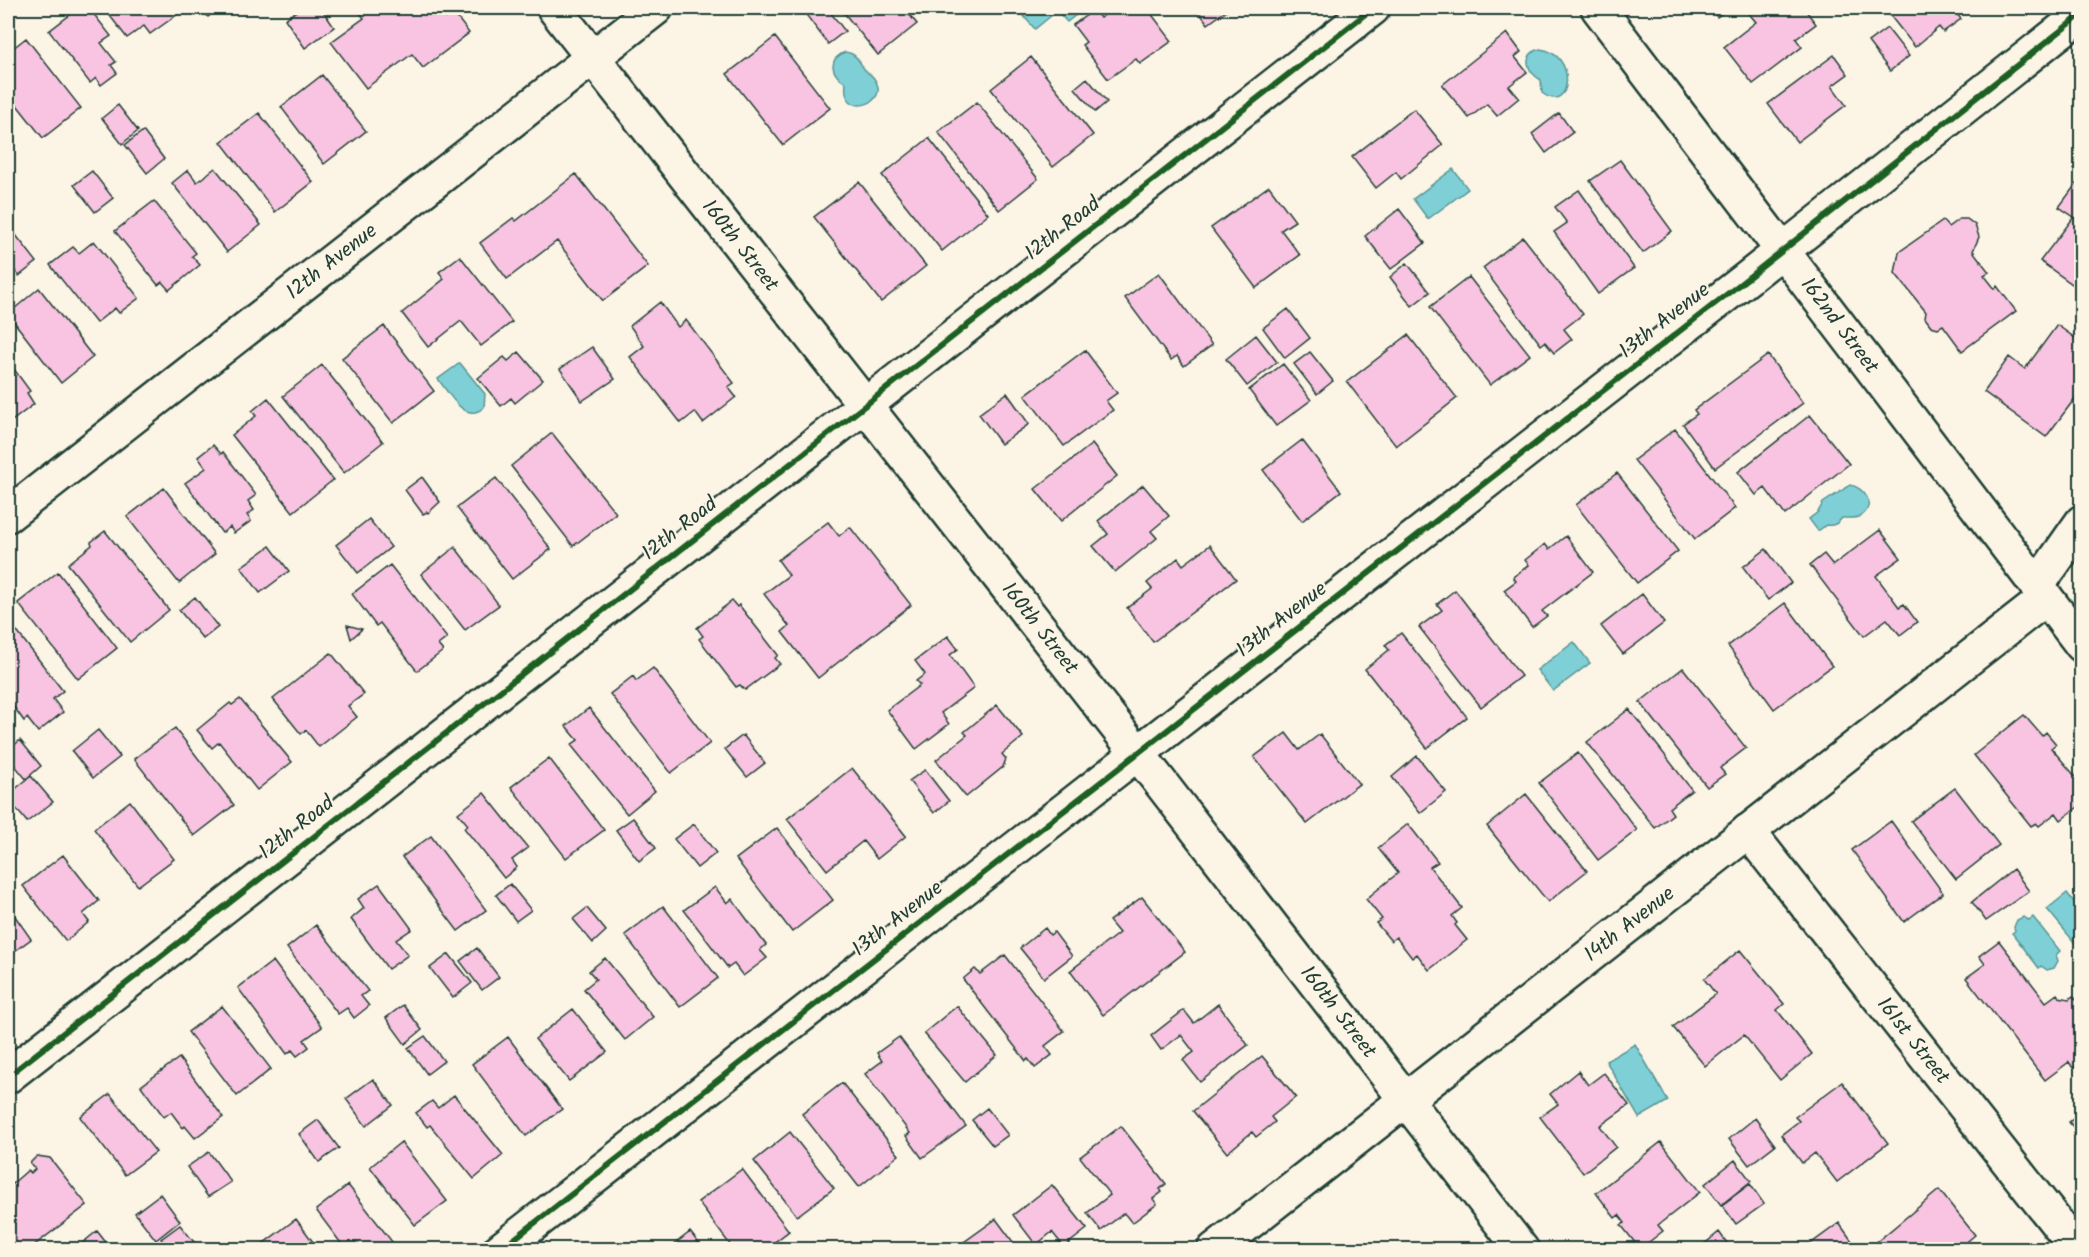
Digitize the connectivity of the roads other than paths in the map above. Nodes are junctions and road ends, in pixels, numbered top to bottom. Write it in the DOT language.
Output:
graph roads {
  1 [pos="554,8"];
  2 [pos="656,8"];
  3 [pos="1373,8"];
  4 [pos="1598,8"];
  5 [pos="2082,14"];
  6 [pos="593,57"];
  7 [pos="1783,250"];
  8 [pos="865,405"];
  9 [pos="8,515"];
  10 [pos="2082,522"];
  11 [pos="2041,592"];
  12 [pos="2082,645"];
  13 [pos="1138,753"];
  14 [pos="1748,831"];
  15 [pos="8,1076"];
  16 [pos="1405,1100"];
  17 [pos="500,1250"];
  18 [pos="1214,1250"];
  19 [pos="1522,1250"];
  20 [pos="2078,1250"];
  1 -- 6 [label="street, 160th Street"];
  2 -- 6 [label="street, 12th Avenue"];
  3 -- 8 [label="street, 12th Road"];
  4 -- 7 [label="street, 162nd Street"];
  5 -- 7 [label="street, 13th Avenue"];
  6 -- 8 [label="street, 160th Street"];
  6 -- 9 [label="street, 12th Avenue"];
  7 -- 11 [label="street, 162nd Street"];
  7 -- 13 [label="street, 13th Avenue"];
  8 -- 13 [label="street, 160th Street"];
  8 -- 15 [label="street, 12th Road"];
  10 -- 11 [label="street, 14th Avenue"];
  11 -- 12 [label="street, 162nd Street"];
  11 -- 14 [label="street, 14th Avenue"];
  13 -- 16 [label="street, 160th Street"];
  13 -- 17 [label="street, 13th Avenue"];
  14 -- 16 [label="street, 14th Avenue"];
  14 -- 20 [label="street, 161st Street"];
  16 -- 18 [label="street, 14th Avenue"];
  16 -- 19 [label="street, 160th Street"];
}
